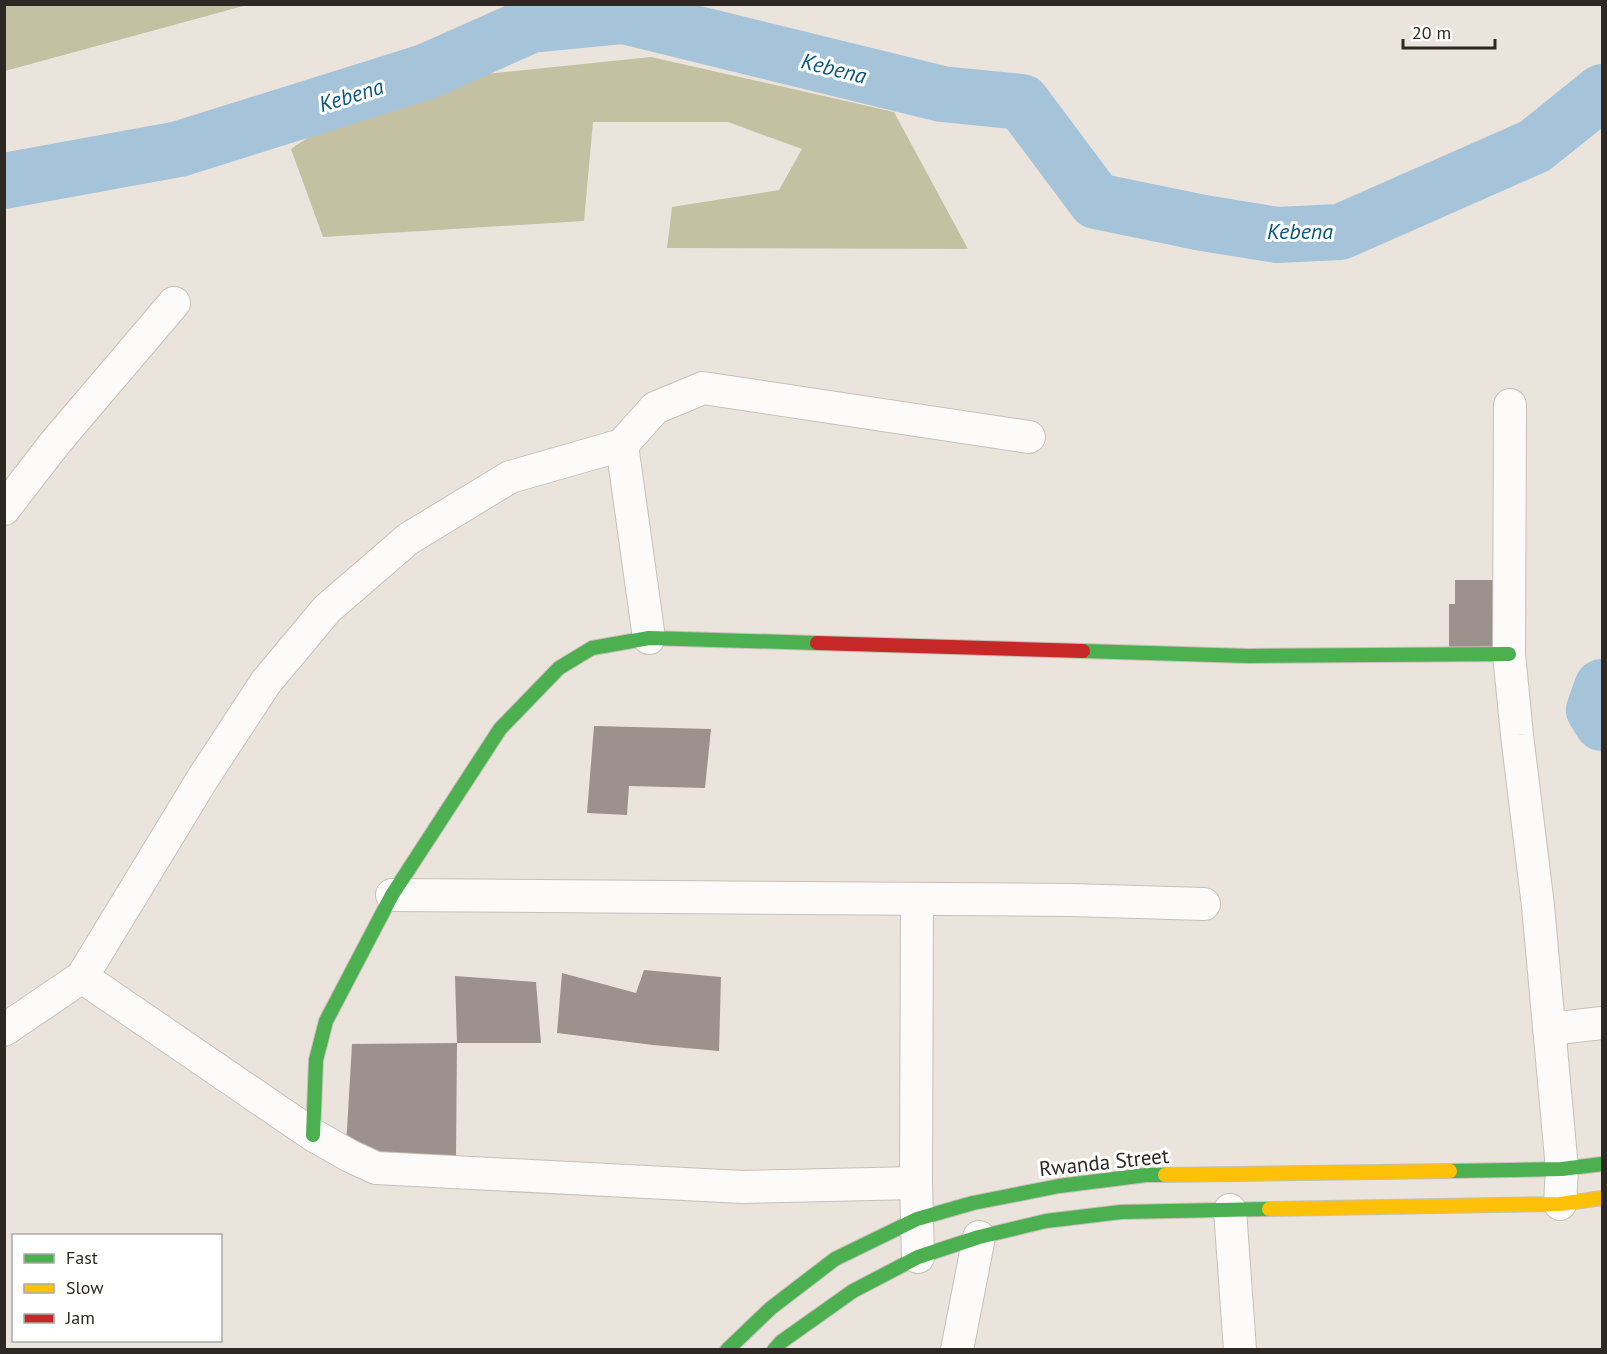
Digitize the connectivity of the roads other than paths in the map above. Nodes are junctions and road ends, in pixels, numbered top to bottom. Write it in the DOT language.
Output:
graph roads {
  1 [pos="174,303"];
  2 [pos="1510,405"];
  3 [pos="1029,437"];
  4 [pos="622,445"];
  5 [pos="4,509"];
  6 [pos="649,638"];
  7 [pos="1509,654"];
  8 [pos="392,895"];
  9 [pos="917,899"];
  10 [pos="1204,904"];
  11 [pos="82,977"];
  12 [pos="1602,1023"];
  13 [pos="1550,1029"];
  14 [pos="4,1030"];
  15 [pos="313,1135"];
  16 [pos="1602,1164"];
  17 [pos="1562,1169"];
  18 [pos="916,1183"];
  19 [pos="1602,1198"];
  20 [pos="1560,1204"];
  21 [pos="1230,1210"];
  22 [pos="917,1219"];
  23 [pos="979,1237"];
  24 [pos="918,1257"];
  25 [pos="727,1350"];
  26 [pos="774,1350"];
  27 [pos="957,1350"];
  28 [pos="1240,1350"];
  1 -- 5 [label="street"];
  2 -- 7 [label="street"];
  3 -- 4 [label="street"];
  4 -- 6 [label="street"];
  4 -- 11 [label="street"];
  6 -- 7 [label="main road"];
  6 -- 8 [label="main road"];
  7 -- 13 [label="street"];
  8 -- 9 [label="street"];
  8 -- 15 [label="main road"];
  9 -- 10 [label="street"];
  9 -- 18 [label="street"];
  11 -- 14 [label="street"];
  11 -- 15 [label="street"];
  12 -- 13 [label="street"];
  13 -- 17 [label="street"];
  15 -- 18 [label="street"];
  16 -- 17 [label="main road, Rwanda Street"];
  17 -- 20 [label="street"];
  17 -- 22 [label="main road, Rwanda Street"];
  18 -- 22 [label="street"];
  19 -- 20 [label="main road"];
  20 -- 21 [label="main road"];
  21 -- 23 [label="main road"];
  21 -- 28 [label="street"];
  22 -- 24 [label="street"];
  22 -- 25 [label="main road, Rwanda Street"];
  23 -- 24 [label="main road"];
  23 -- 27 [label="street"];
  24 -- 26 [label="main road"];
}
